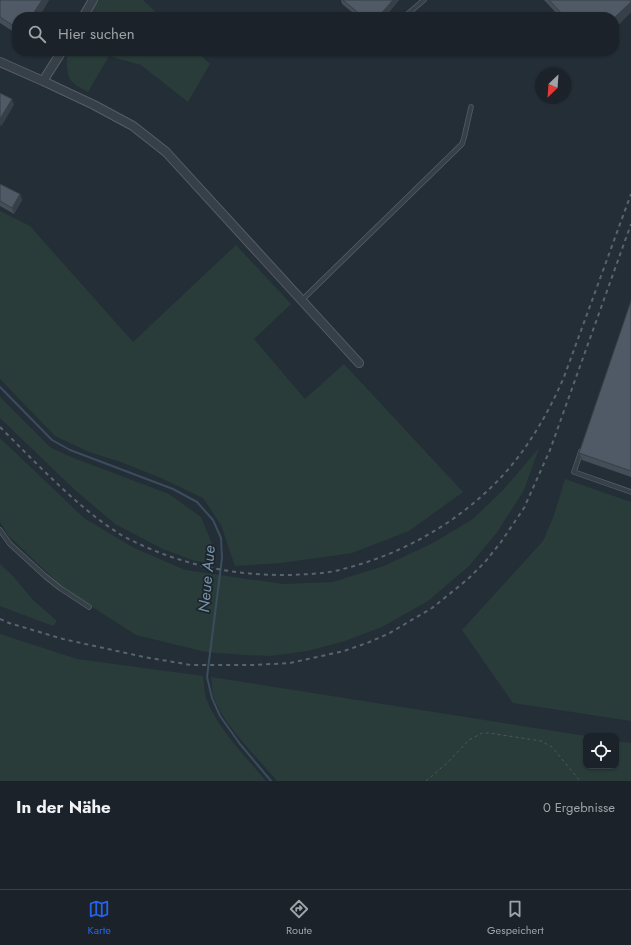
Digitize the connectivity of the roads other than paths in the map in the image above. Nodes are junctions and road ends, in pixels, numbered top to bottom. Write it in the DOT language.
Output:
graph roads {
  1 [pos="93,0"];
  2 [pos="424,0"];
  3 [pos="86,12"];
  4 [pos="411,12"];
  5 [pos="59,56"];
  6 [pos="0,62"];
  7 [pos="43,81"];
  8 [pos="472,106"];
  9 [pos="302,300"];
  10 [pos="359,363"];
  11 [pos="584,443"];
  12 [pos="631,492"];
  13 [pos="0,530"];
  14 [pos="89,607"];
  1 -- 3 [label="street"];
  2 -- 4 [label="lane"];
  5 -- 7 [label="street"];
  6 -- 7 [label="street"];
  7 -- 9 [label="street"];
  8 -- 9 [label="lane"];
  9 -- 10 [label="street"];
  11 -- 12 [label="lane"];
  13 -- 14 [label="lane"];
}
